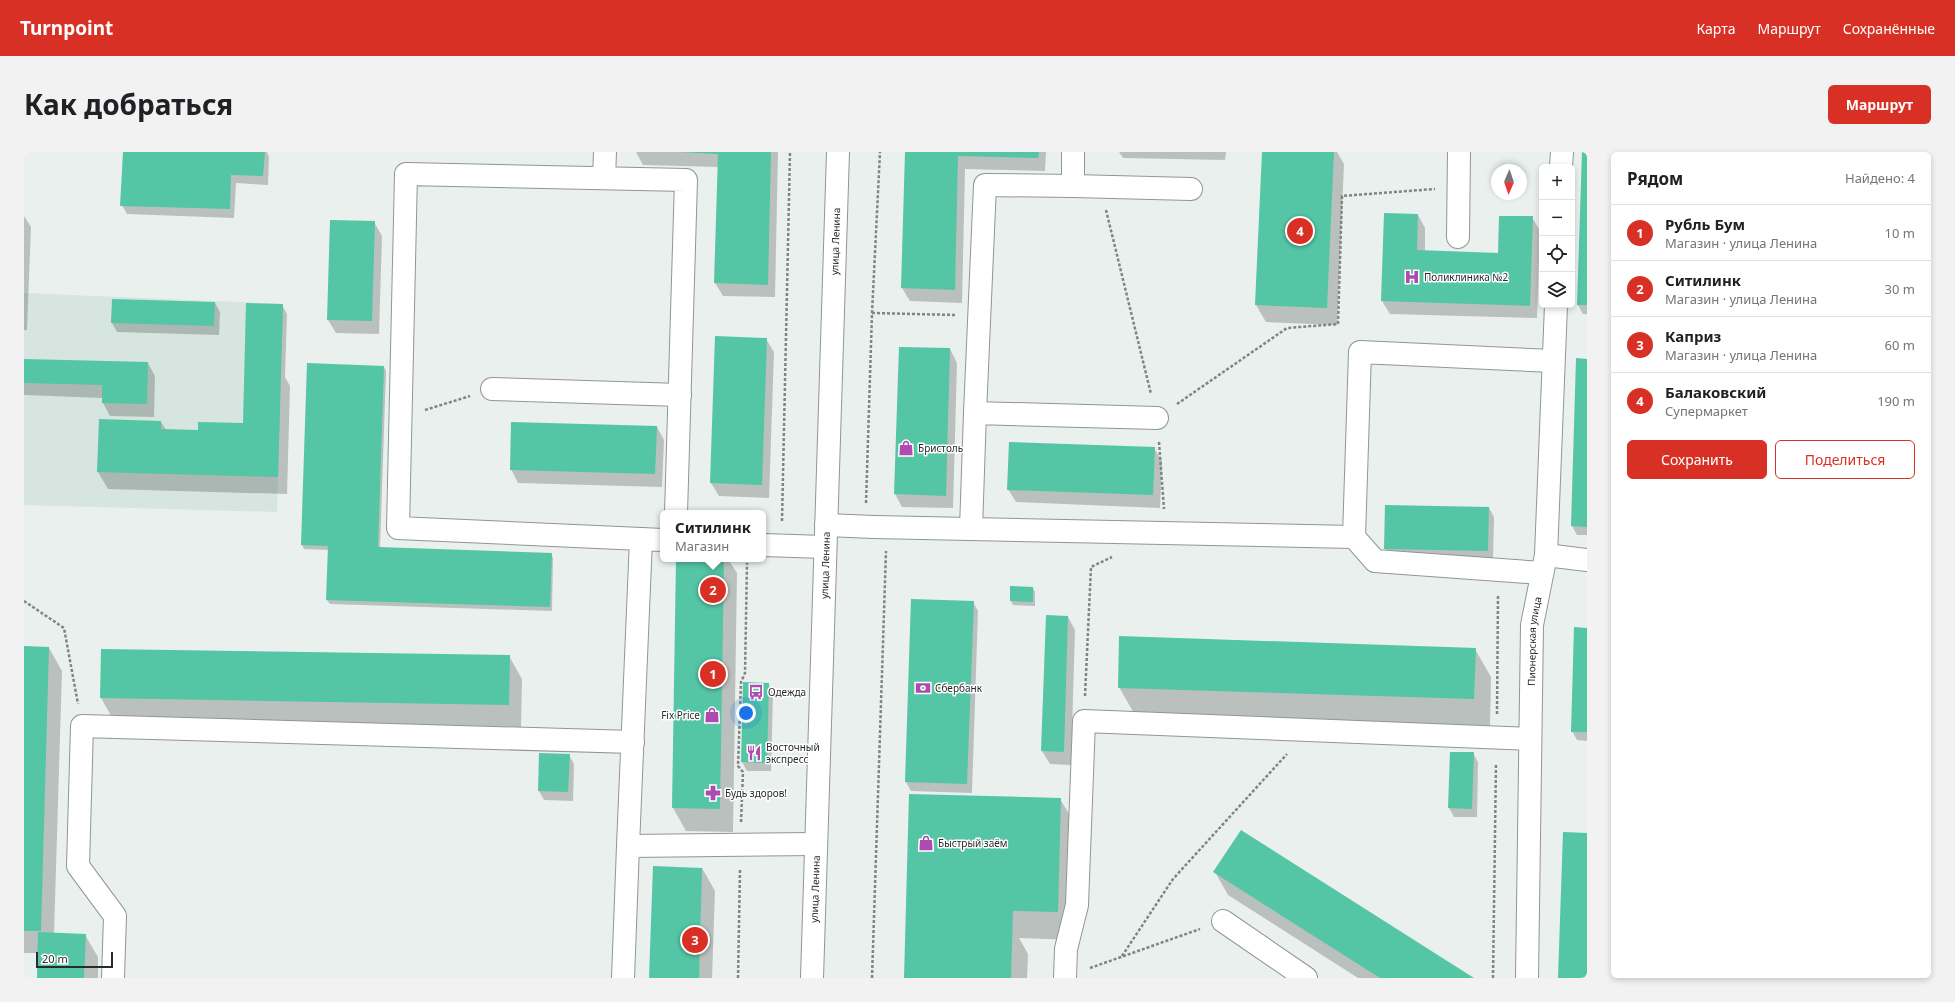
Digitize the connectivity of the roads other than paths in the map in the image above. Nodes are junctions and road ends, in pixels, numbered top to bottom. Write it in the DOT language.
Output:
graph roads {
  1 [pos="605,152"];
  2 [pos="838,152"];
  3 [pos="1073,152"];
  4 [pos="1460,152"];
  5 [pos="1562,152"];
  6 [pos="1561,164"];
  7 [pos="604,178"];
  8 [pos="1073,186"];
  9 [pos="1191,190"];
  10 [pos="1458,237"];
  11 [pos="1556,308"];
  12 [pos="1553,360"];
  13 [pos="492,389"];
  14 [pos="680,395"];
  15 [pos="975,413"];
  16 [pos="1157,418"];
  17 [pos="676,510"];
  18 [pos="826,525"];
  19 [pos="971,529"];
  20 [pos="1354,537"];
  21 [pos="641,539"];
  22 [pos="660,540"];
  23 [pos="772,545"];
  24 [pos="825,547"];
  25 [pos="1587,560"];
  26 [pos="1544,564"];
  27 [pos="1530,739"];
  28 [pos="633,742"];
  29 [pos="816,844"];
  30 [pos="628,846"];
  31 [pos="1223,921"];
  32 [pos="1065,977"];
  33 [pos="113,978"];
  34 [pos="623,978"];
  35 [pos="812,978"];
  36 [pos="1306,978"];
  37 [pos="1527,978"];
  1 -- 7 [label="main road"];
  2 -- 18 [label="main road, улица Ленина"];
  3 -- 8 [label="main road"];
  4 -- 10 [label="main road"];
  5 -- 6 [label="main road"];
  7 -- 14 [label="main road"];
  7 -- 21 [label="main road"];
  8 -- 9 [label="main road"];
  8 -- 15 [label="main road"];
  11 -- 12 [label="main road, Пионерская улица"];
  12 -- 20 [label="main road"];
  12 -- 26 [label="main road, Пионерская улица"];
  13 -- 14 [label="main road"];
  14 -- 17 [label="main road"];
  15 -- 16 [label="main road"];
  15 -- 19 [label="main road"];
  18 -- 19 [label="main road"];
  18 -- 24 [label="main road, улица Ленина"];
  19 -- 20 [label="main road"];
  20 -- 26 [label="main road"];
  21 -- 22 [label="main road"];
  21 -- 28 [label="main road"];
  23 -- 24 [label="main road"];
  24 -- 29 [label="main road, улица Ленина"];
  25 -- 26 [label="main road"];
  26 -- 27 [label="main road, Пионерская улица"];
  27 -- 32 [label="main road"];
  27 -- 37 [label="main road, Пионерская улица"];
  28 -- 30 [label="main road"];
  28 -- 33 [label="main road"];
  29 -- 30 [label="main road"];
  29 -- 35 [label="main road, улица Ленина"];
  30 -- 34 [label="main road"];
  31 -- 36 [label="main road"];
}
